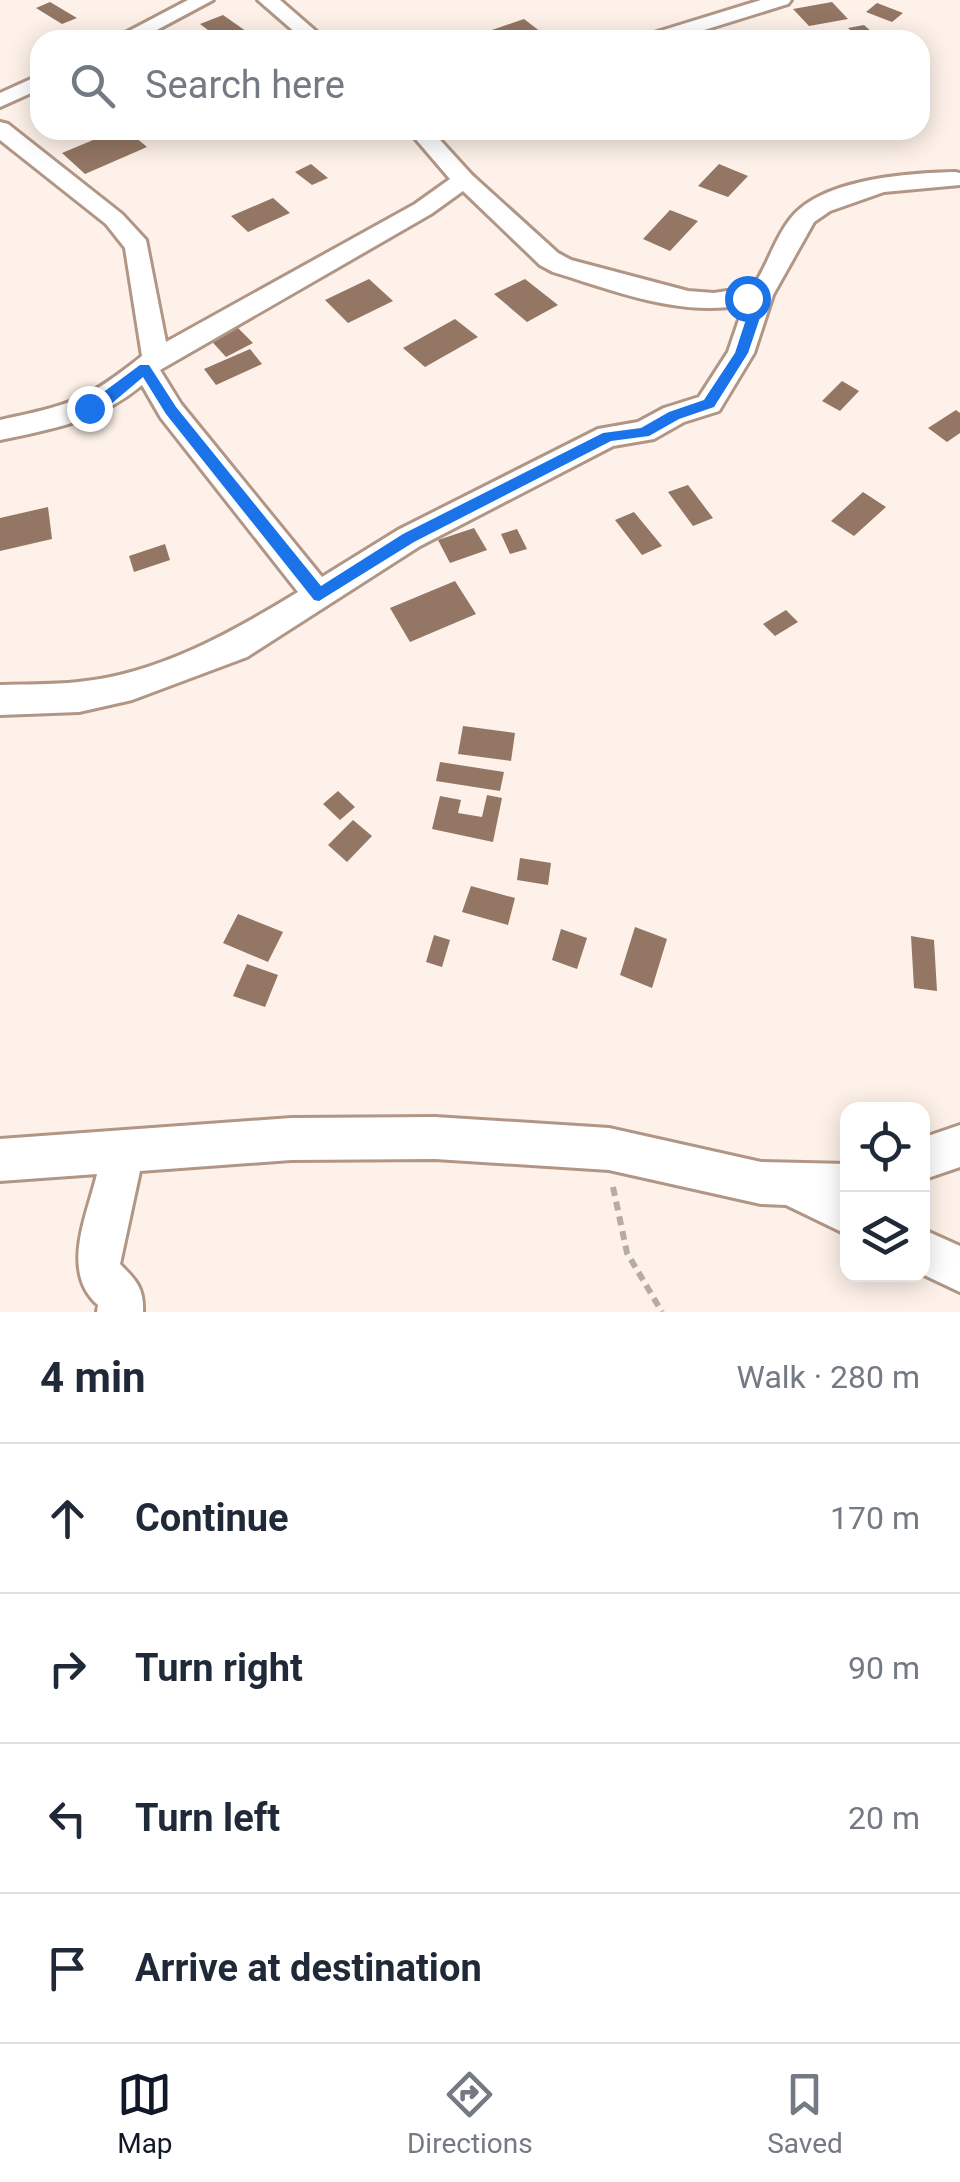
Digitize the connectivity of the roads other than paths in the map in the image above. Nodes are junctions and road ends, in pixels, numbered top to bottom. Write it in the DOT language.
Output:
graph roads {
  1 [pos="202,0"];
  2 [pos="268,0"];
  3 [pos="781,0"];
  4 [pos="142,30"];
  5 [pos="304,30"];
  6 [pos="684,30"];
  7 [pos="30,86"];
  8 [pos="0,100"];
  9 [pos="0,129"];
  10 [pos="429,140"];
  11 [pos="956,179"];
  12 [pos="464,180"];
  13 [pos="761,294"];
  14 [pos="151,364"];
  15 [pos="0,430"];
  16 [pos="319,595"];
  17 [pos="0,700"];
  18 [pos="960,1146"];
  19 [pos="123,1152"];
  20 [pos="930,1156"];
  21 [pos="0,1160"];
  22 [pos="840,1186"];
  23 [pos="795,1187"];
  24 [pos="840,1210"];
  25 [pos="930,1255"];
  26 [pos="960,1270"];
  27 [pos="120,1312"];
  1 -- 4 [label="street"];
  2 -- 5 [label="street"];
  3 -- 6 [label="street"];
  7 -- 8 [label="street"];
  9 -- 14 [label="street"];
  10 -- 12 [label="street"];
  11 -- 13 [label="street"];
  12 -- 13 [label="street"];
  12 -- 14 [label="street"];
  13 -- 16 [label="street"];
  14 -- 15 [label="street"];
  14 -- 16 [label="street"];
  16 -- 17 [label="street"];
  18 -- 20 [label="street"];
  19 -- 21 [label="street"];
  19 -- 23 [label="street"];
  19 -- 27 [label="street"];
  22 -- 23 [label="street"];
  23 -- 24 [label="street"];
  25 -- 26 [label="street"];
}
